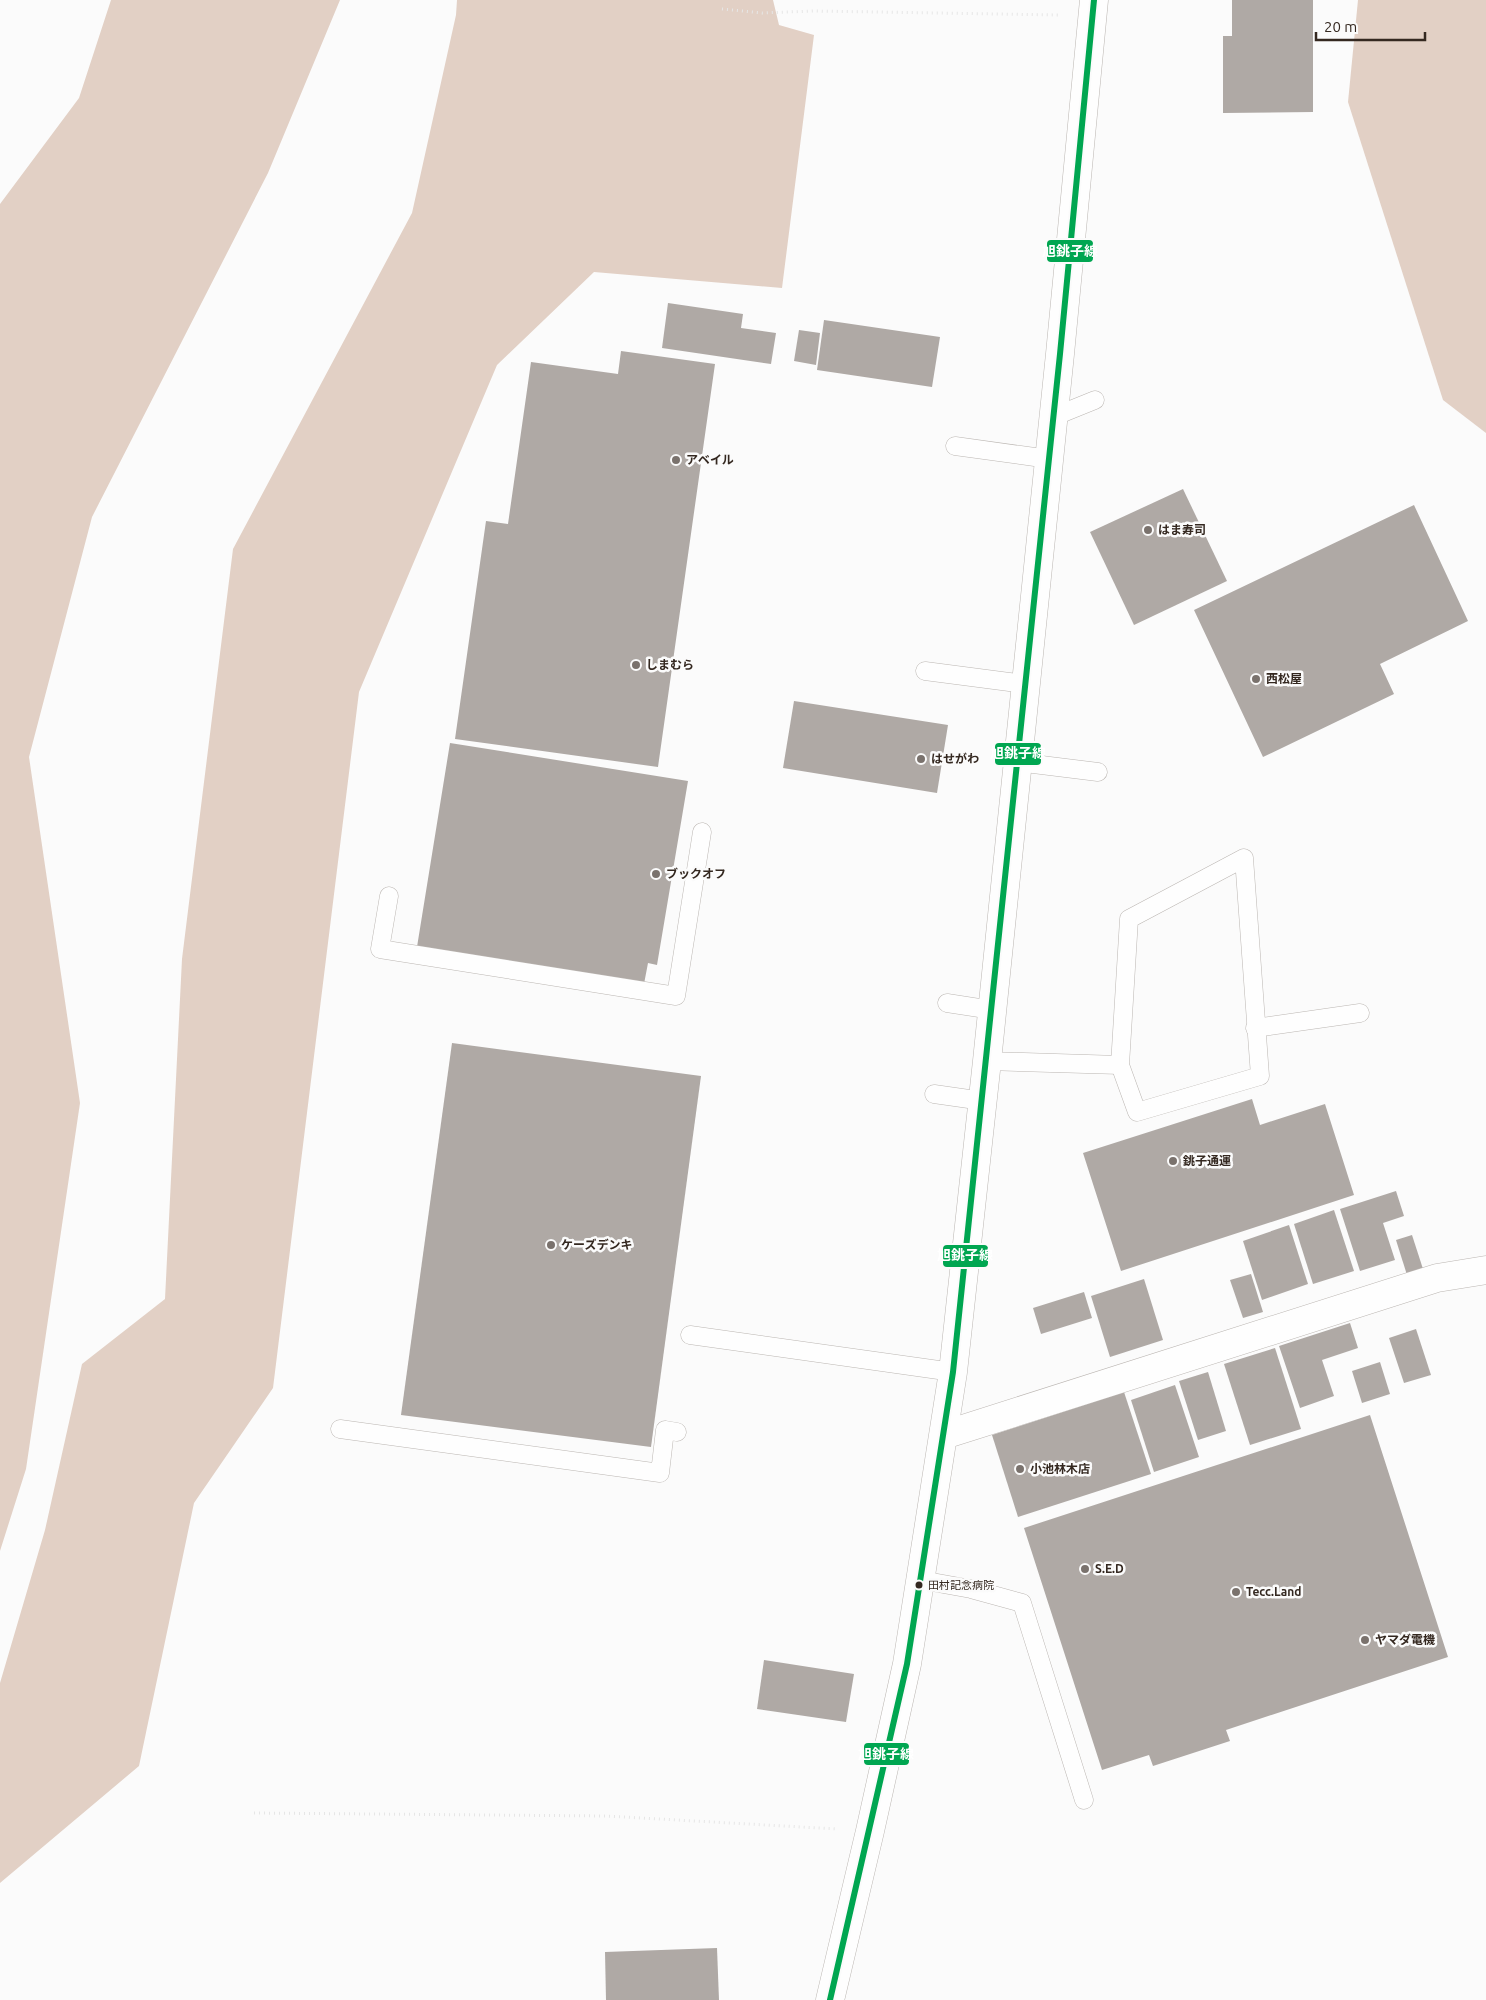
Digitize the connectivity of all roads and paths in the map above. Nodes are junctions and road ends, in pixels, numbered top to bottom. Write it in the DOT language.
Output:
graph roads {
  1 [pos="1093,8"];
  2 [pos="722,10"];
  3 [pos="1095,400"];
  4 [pos="1053,416"];
  5 [pos="955,446"];
  6 [pos="1049,459"];
  7 [pos="925,671"];
  8 [pos="1026,684"];
  9 [pos="1017,762"];
  10 [pos="1098,772"];
  11 [pos="702,832"];
  12 [pos="389,896"];
  13 [pos="947,1003"];
  14 [pos="992,1010"];
  15 [pos="1360,1013"];
  16 [pos="1255,1028"];
  17 [pos="987,1061"];
  18 [pos="1120,1065"];
  19 [pos="934,1094"];
  20 [pos="983,1101"];
  21 [pos="1486,1270"];
  22 [pos="690,1335"];
  23 [pos="953,1372"];
  24 [pos="340,1428"];
  25 [pos="677,1432"];
  26 [pos="944,1435"];
  27 [pos="920,1580"];
  28 [pos="1084,1800"];
  29 [pos="254,1812"];
  30 [pos="870,1831"];
  31 [pos="830,2000"];
  1 -- 2 [label="path"];
  1 -- 4 [label="main road"];
  3 -- 4 [label="lane"];
  4 -- 6 [label="main road"];
  5 -- 6 [label="lane"];
  6 -- 8 [label="main road"];
  7 -- 8 [label="lane"];
  8 -- 9 [label="main road"];
  9 -- 10 [label="lane"];
  9 -- 14 [label="main road"];
  11 -- 12 [label="lane"];
  13 -- 14 [label="lane"];
  14 -- 17 [label="main road"];
  15 -- 16 [label="lane"];
  16 -- 18 [label="lane"];
  16 -- 18 [label="lane"];
  17 -- 18 [label="lane"];
  17 -- 20 [label="main road"];
  19 -- 20 [label="lane"];
  20 -- 23 [label="main road"];
  21 -- 26 [label="main road"];
  22 -- 23 [label="lane"];
  23 -- 26 [label="main road"];
  24 -- 25 [label="lane"];
  26 -- 27 [label="main road"];
  27 -- 28 [label="lane"];
  27 -- 30 [label="main road"];
  29 -- 30 [label="path"];
  30 -- 31 [label="main road"];
}
